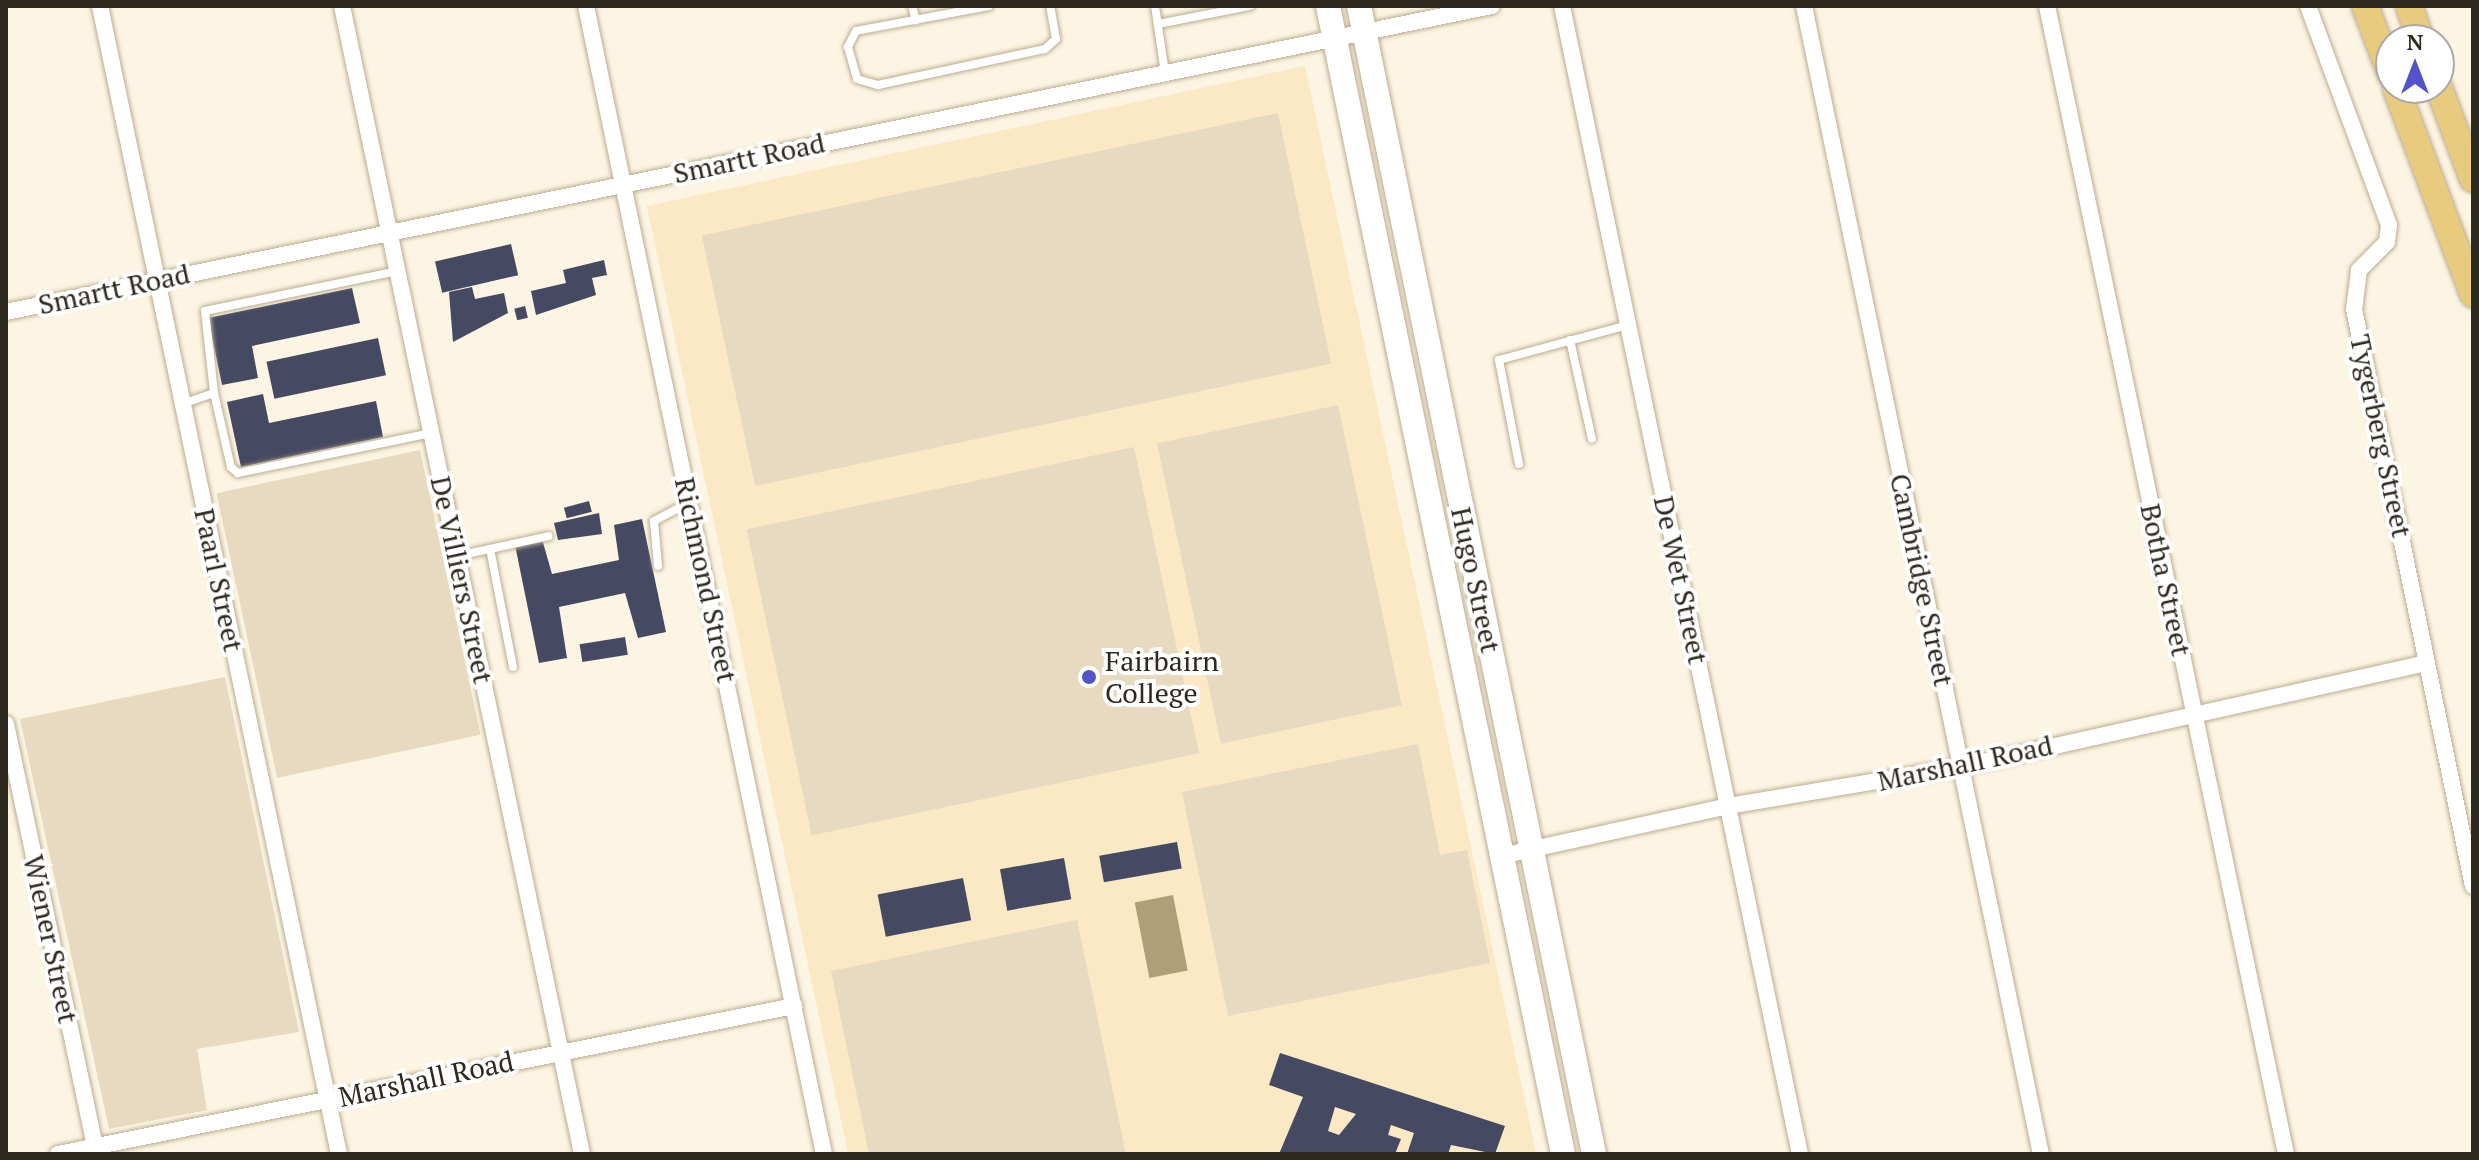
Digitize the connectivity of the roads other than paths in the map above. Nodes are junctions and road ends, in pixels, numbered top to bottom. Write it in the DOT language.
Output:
graph roads {
  1 [pos="100,6"];
  2 [pos="342,6"];
  3 [pos="586,6"];
  4 [pos="912,6"];
  5 [pos="989,6"];
  6 [pos="1050,6"];
  7 [pos="1155,6"];
  8 [pos="1250,6"];
  9 [pos="1328,6"];
  10 [pos="1359,6"];
  11 [pos="1492,6"];
  12 [pos="1562,6"];
  13 [pos="1804,6"];
  14 [pos="2047,6"];
  15 [pos="2308,6"];
  16 [pos="2365,6"];
  17 [pos="916,20"];
  18 [pos="1158,24"];
  19 [pos="1364,32"];
  20 [pos="2375,32"];
  21 [pos="1335,40"];
  22 [pos="1165,74"];
  23 [pos="2402,104"];
  24 [pos="2445,104"];
  25 [pos="2473,179"];
  26 [pos="623,184"];
  27 [pos="390,233"];
  28 [pos="398,271"];
  29 [pos="157,281"];
  30 [pos="2473,294"];
  31 [pos="6,312"];
  32 [pos="1629,325"];
  33 [pos="1570,340"];
  34 [pos="214,393"];
  35 [pos="182,404"];
  36 [pos="432,433"];
  37 [pos="1592,439"];
  38 [pos="1519,464"];
  39 [pos="690,502"];
  40 [pos="549,536"];
  41 [pos="490,549"];
  42 [pos="457,556"];
  43 [pos="658,566"];
  44 [pos="2427,663"];
  45 [pos="513,667"];
  46 [pos="2194,711"];
  47 [pos="6,724"];
  48 [pos="1961,767"];
  49 [pos="1728,806"];
  50 [pos="1531,847"];
  51 [pos="1501,856"];
  52 [pos="2473,886"];
  53 [pos="794,1006"];
  54 [pos="1570,1034"];
  55 [pos="1540,1042"];
  56 [pos="561,1050"];
  57 [pos="328,1099"];
  58 [pos="96,1150"];
  59 [pos="58,1154"];
  60 [pos="339,1154"];
  61 [pos="582,1154"];
  62 [pos="824,1154"];
  63 [pos="1563,1154"];
  64 [pos="1594,1154"];
  65 [pos="1800,1154"];
  66 [pos="2041,1154"];
  67 [pos="2286,1154"];
  1 -- 29 [label="street, Paarl Street"];
  2 -- 27 [label="street, De Villiers Street"];
  3 -- 26 [label="street, Richmond Street"];
  4 -- 17 [label="lane"];
  5 -- 17 [label="lane"];
  6 -- 17 [label="lane"];
  7 -- 18 [label="lane"];
  8 -- 18 [label="lane"];
  9 -- 21 [label="street, Hugo Street"];
  10 -- 19 [label="street, Hugo Street"];
  11 -- 19 [label="street, Smartt Road"];
  12 -- 32 [label="street, De Wet Street"];
  13 -- 48 [label="street, Cambridge Street"];
  14 -- 46 [label="street, Botha Street"];
  15 -- 44 [label="street, Tygerberg Street"];
  16 -- 20 [label="main road"];
  18 -- 22 [label="lane"];
  19 -- 21 [label="street, Smartt Road"];
  19 -- 50 [label="street, Hugo Street"];
  21 -- 22 [label="street, Smartt Road"];
  21 -- 51 [label="street, Hugo Street"];
  22 -- 26 [label="street, Smartt Road"];
  23 -- 30 [label="main road"];
  24 -- 25 [label="main road"];
  26 -- 27 [label="street, Smartt Road"];
  26 -- 39 [label="street, Richmond Street"];
  27 -- 28 [label="street, De Villiers Street"];
  27 -- 29 [label="street, Smartt Road"];
  28 -- 34 [label="lane"];
  28 -- 36 [label="street, De Villiers Street"];
  29 -- 31 [label="street, Smartt Road"];
  29 -- 35 [label="street, Paarl Street"];
  32 -- 33 [label="lane"];
  32 -- 49 [label="street, De Wet Street"];
  33 -- 37 [label="lane"];
  33 -- 38 [label="lane"];
  34 -- 35 [label="lane"];
  34 -- 36 [label="lane"];
  35 -- 57 [label="street, Paarl Street"];
  36 -- 42 [label="street, De Villiers Street"];
  39 -- 43 [label="lane"];
  39 -- 53 [label="street, Richmond Street"];
  40 -- 41 [label="lane"];
  41 -- 42 [label="lane"];
  41 -- 45 [label="lane"];
  42 -- 56 [label="street, De Villiers Street"];
  44 -- 46 [label="street, Marshall Road"];
  44 -- 52 [label="street, Tygerberg Street"];
  46 -- 48 [label="street, Marshall Road"];
  46 -- 67 [label="street, Botha Street"];
  47 -- 58 [label="street, Wiener Street"];
  48 -- 49 [label="street, Marshall Road"];
  48 -- 66 [label="street, Cambridge Street"];
  49 -- 50 [label="street, Marshall Road"];
  49 -- 65 [label="street, De Wet Street"];
  50 -- 51 [label="street, Marshall Road"];
  50 -- 54 [label="street, Hugo Street"];
  51 -- 55 [label="street, Hugo Street"];
  53 -- 56 [label="street, Marshall Road"];
  53 -- 62 [label="street, Richmond Street"];
  54 -- 55 [label="lane"];
  54 -- 64 [label="street, Hugo Street"];
  55 -- 63 [label="street, Hugo Street"];
  56 -- 57 [label="street, Marshall Road"];
  56 -- 61 [label="street, De Villiers Street"];
  57 -- 58 [label="street, Marshall Road"];
  57 -- 60 [label="street, Paarl Street"];
  58 -- 59 [label="street, Marshall Road"];
}
